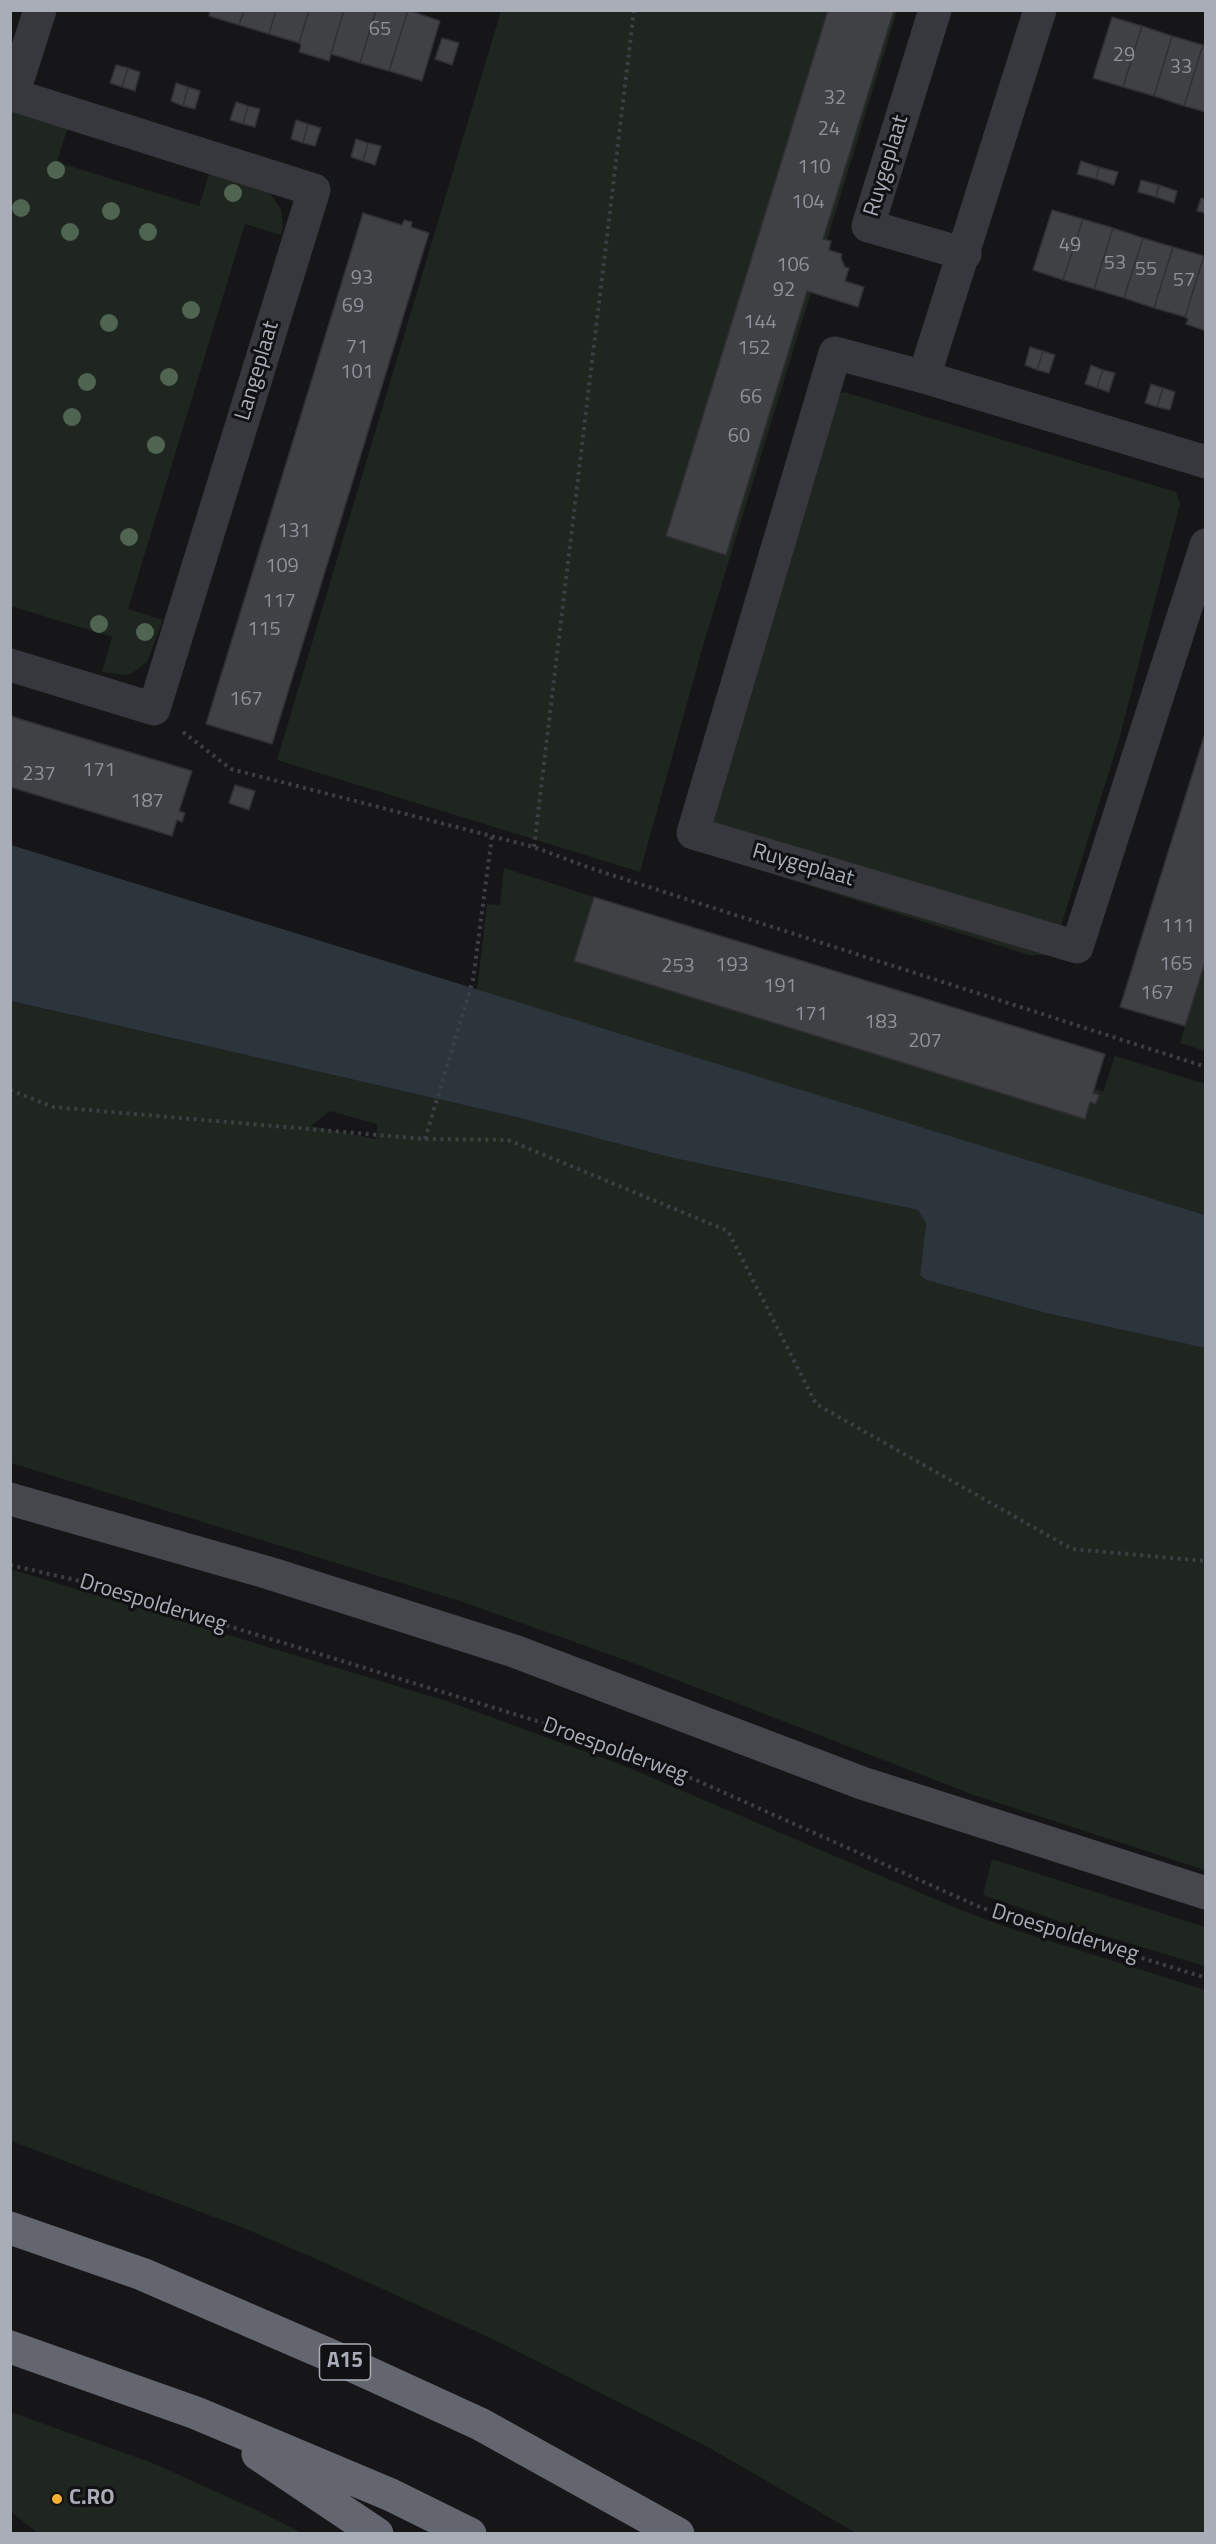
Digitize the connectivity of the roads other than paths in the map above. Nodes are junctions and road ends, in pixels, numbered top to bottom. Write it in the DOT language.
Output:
graph roads {
  1 [pos="40,10"];
  2 [pos="934,10"];
  3 [pos="1040,10"];
  4 [pos="12,95"];
  5 [pos="965,254"];
  6 [pos="924,377"];
  7 [pos="1206,462"];
  8 [pos="1206,545"];
  9 [pos="10,665"];
  10 [pos="10,1499"];
  11 [pos="1206,1893"];
  12 [pos="10,2228"];
  13 [pos="10,2347"];
  14 [pos="196,2413"];
  15 [pos="673,2531"];
  16 [pos="377,2534"];
  17 [pos="470,2534"];
  1 -- 4 [label="street, Langeplaat"];
  2 -- 5 [label="street, Ruygeplaat"];
  3 -- 5 [label="street"];
  4 -- 9 [label="street, Langeplaat"];
  5 -- 6 [label="street"];
  6 -- 7 [label="street, Ruygeplaat"];
  6 -- 8 [label="street, Ruygeplaat"];
  10 -- 11 [label="main road"];
  12 -- 15 [label="highway, A15"];
  13 -- 14 [label="highway"];
  14 -- 16 [label="highway"];
  14 -- 17 [label="highway"];
}
